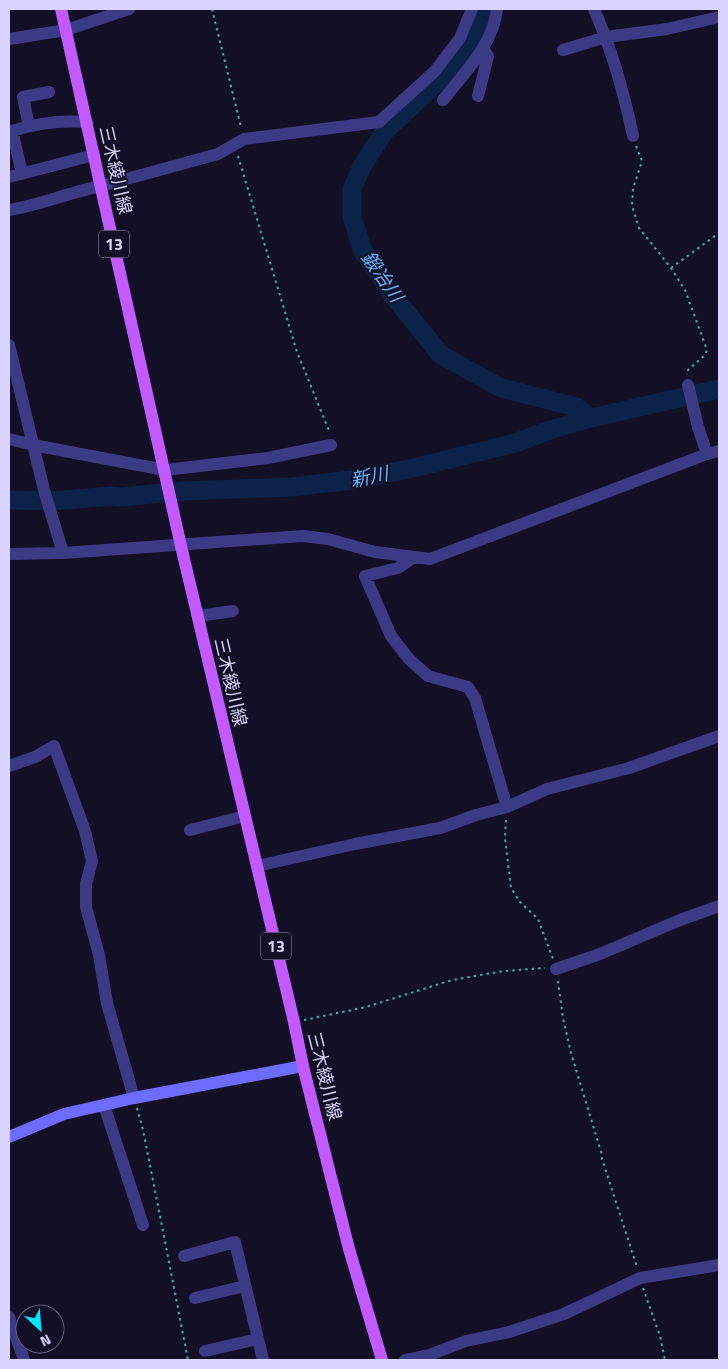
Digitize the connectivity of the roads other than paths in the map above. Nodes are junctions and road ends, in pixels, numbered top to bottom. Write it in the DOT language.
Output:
graph roads {
  1 [pos="61,9"];
  2 [pos="129,9"];
  3 [pos="472,9"];
  4 [pos="497,9"];
  5 [pos="594,9"];
  6 [pos="719,17"];
  7 [pos="66,30"];
  8 [pos="606,37"];
  9 [pos="9,38"];
  10 [pos="483,49"];
  11 [pos="563,50"];
  12 [pos="50,92"];
  13 [pos="478,96"];
  14 [pos="443,100"];
  15 [pos="87,122"];
  16 [pos="29,126"];
  17 [pos="633,136"];
  18 [pos="94,155"];
  19 [pos="22,173"];
  20 [pos="9,177"];
  21 [pos="102,186"];
  22 [pos="9,210"];
  23 [pos="9,345"];
  24 [pos="688,385"];
  25 [pos="9,439"];
  26 [pos="33,445"];
  27 [pos="331,446"];
  28 [pos="713,453"];
  29 [pos="166,475"];
  30 [pos="181,546"];
  31 [pos="61,547"];
  32 [pos="9,554"];
  33 [pos="414,557"];
  34 [pos="234,611"];
  35 [pos="198,616"];
  36 [pos="719,736"];
  37 [pos="9,766"];
  38 [pos="507,807"];
  39 [pos="245,816"];
  40 [pos="190,830"];
  41 [pos="257,866"];
  42 [pos="719,906"];
  43 [pos="556,969"];
  44 [pos="303,1066"];
  45 [pos="134,1098"];
  46 [pos="104,1105"];
  47 [pos="9,1137"];
  48 [pos="143,1225"];
  49 [pos="184,1256"];
  50 [pos="719,1265"];
  51 [pos="245,1286"];
  52 [pos="195,1298"];
  53 [pos="9,1318"];
  54 [pos="258,1339"];
  55 [pos="205,1351"];
  56 [pos="24,1360"];
  57 [pos="263,1360"];
  58 [pos="382,1360"];
  59 [pos="405,1360"];
  1 -- 7 [label="main road, 三木綾川線 / 13"];
  2 -- 7 [label="street"];
  3 -- 21 [label="street"];
  4 -- 10 [label="street"];
  5 -- 8 [label="street"];
  6 -- 8 [label="street"];
  7 -- 9 [label="street"];
  7 -- 15 [label="main road, 三木綾川線 / 13"];
  8 -- 11 [label="street"];
  8 -- 17 [label="street"];
  10 -- 13 [label="street"];
  10 -- 14 [label="street"];
  12 -- 16 [label="street"];
  15 -- 16 [label="street"];
  15 -- 18 [label="main road, 三木綾川線 / 13"];
  16 -- 19 [label="street"];
  18 -- 19 [label="street"];
  18 -- 21 [label="main road, 三木綾川線 / 13"];
  19 -- 20 [label="street"];
  21 -- 22 [label="street"];
  21 -- 29 [label="main road, 三木綾川線 / 13"];
  23 -- 26 [label="street"];
  24 -- 28 [label="street"];
  25 -- 26 [label="street"];
  26 -- 29 [label="street"];
  26 -- 31 [label="street"];
  27 -- 29 [label="street"];
  28 -- 33 [label="street"];
  29 -- 30 [label="main road, 三木綾川線 / 13"];
  30 -- 31 [label="street"];
  30 -- 33 [label="street"];
  30 -- 35 [label="main road, 三木綾川線 / 13"];
  31 -- 32 [label="street"];
  33 -- 38 [label="street"];
  34 -- 35 [label="street"];
  35 -- 39 [label="main road, 三木綾川線 / 13"];
  36 -- 38 [label="street"];
  37 -- 45 [label="street"];
  38 -- 41 [label="street"];
  39 -- 40 [label="street"];
  39 -- 41 [label="main road, 三木綾川線 / 13"];
  41 -- 44 [label="main road, 三木綾川線 / 13"];
  42 -- 43 [label="street"];
  44 -- 45 [label="street"];
  44 -- 58 [label="main road, 三木綾川線 / 13"];
  45 -- 46 [label="street"];
  46 -- 47 [label="street"];
  46 -- 48 [label="street"];
  49 -- 51 [label="street"];
  50 -- 59 [label="street"];
  51 -- 52 [label="street"];
  51 -- 54 [label="street"];
  53 -- 56 [label="street"];
  54 -- 55 [label="street"];
  54 -- 57 [label="street"];
}
